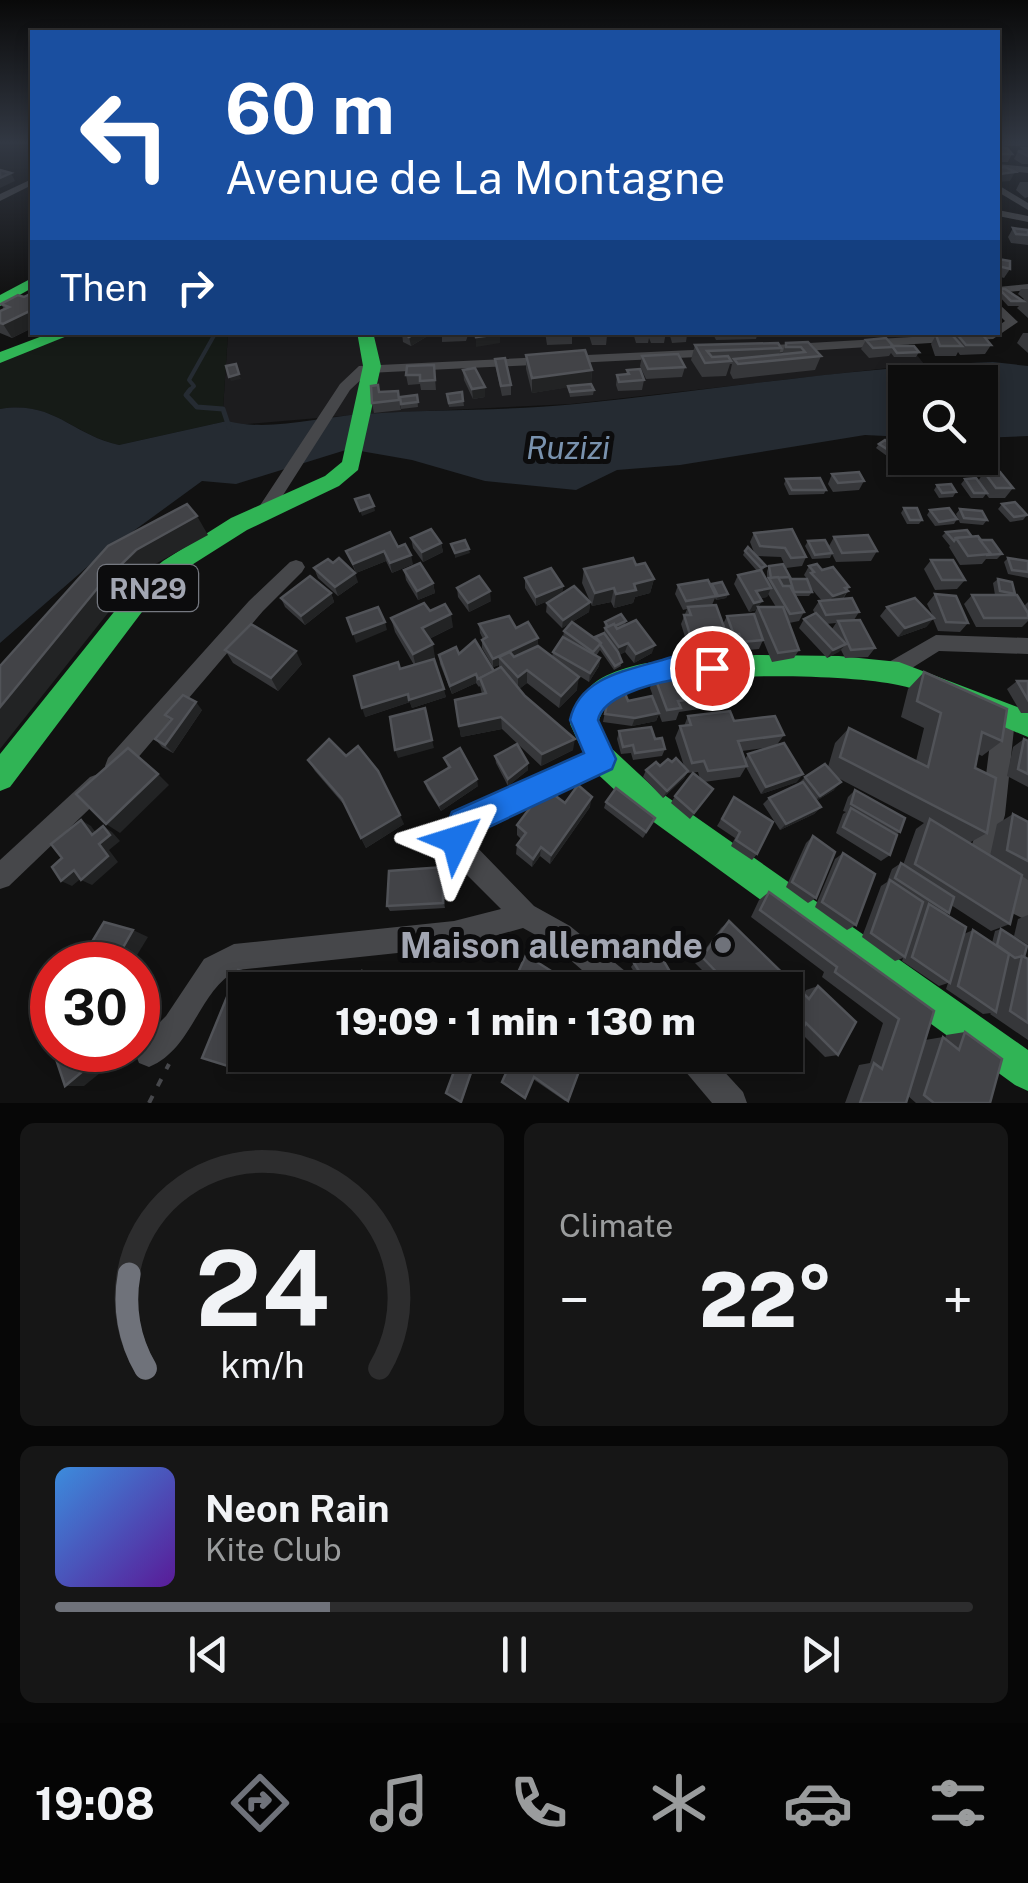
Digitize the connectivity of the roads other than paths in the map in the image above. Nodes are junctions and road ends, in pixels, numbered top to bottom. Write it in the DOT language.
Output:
graph roads {
  1 [pos="1007,193"];
  2 [pos="1028,207"];
  3 [pos="1000,213"];
  4 [pos="1028,218"];
  5 [pos="1000,226"];
  6 [pos="1028,230"];
  7 [pos="30,283"];
  8 [pos="1028,287"];
  9 [pos="1000,290"];
  10 [pos="0,301"];
  11 [pos="1000,309"];
  12 [pos="1012,322"];
  13 [pos="1028,322"];
  14 [pos="1000,332"];
  15 [pos="61,335"];
  16 [pos="366,335"];
  17 [pos="987,335"];
  18 [pos="0,358"];
  19 [pos="372,366"];
  20 [pos="265,510"];
  21 [pos="296,567"];
  22 [pos="1028,646"];
  23 [pos="889,672"];
  24 [pos="1016,719"];
  25 [pos="602,759"];
  26 [pos="0,777"];
  27 [pos="0,877"];
  28 [pos="1028,908"];
  29 [pos="526,915"];
  30 [pos="605,972"];
  31 [pos="160,1042"];
  32 [pos="705,1072"];
  33 [pos="1028,1072"];
  34 [pos="732,1103"];
  1 -- 2 [label="street"];
  3 -- 4 [label="street"];
  5 -- 6 [label="street"];
  7 -- 10 [label="main road"];
  8 -- 9 [label="street"];
  11 -- 12 [label="street"];
  12 -- 13 [label="street"];
  12 -- 14 [label="street"];
  15 -- 18 [label="main road"];
  16 -- 19 [label="main road"];
  17 -- 19 [label="street"];
  19 -- 20 [label="street"];
  19 -- 20 [label="main road, RN29"];
  20 -- 26 [label="main road, RN29"];
  21 -- 27 [label="street"];
  22 -- 23 [label="street"];
  23 -- 24 [label="main road"];
  23 -- 25 [label="main road"];
  24 -- 28 [label="street"];
  25 -- 29 [label="street"];
  25 -- 33 [label="main road"];
  29 -- 30 [label="street"];
  29 -- 31 [label="street"];
  32 -- 34 [label="street"];
}
